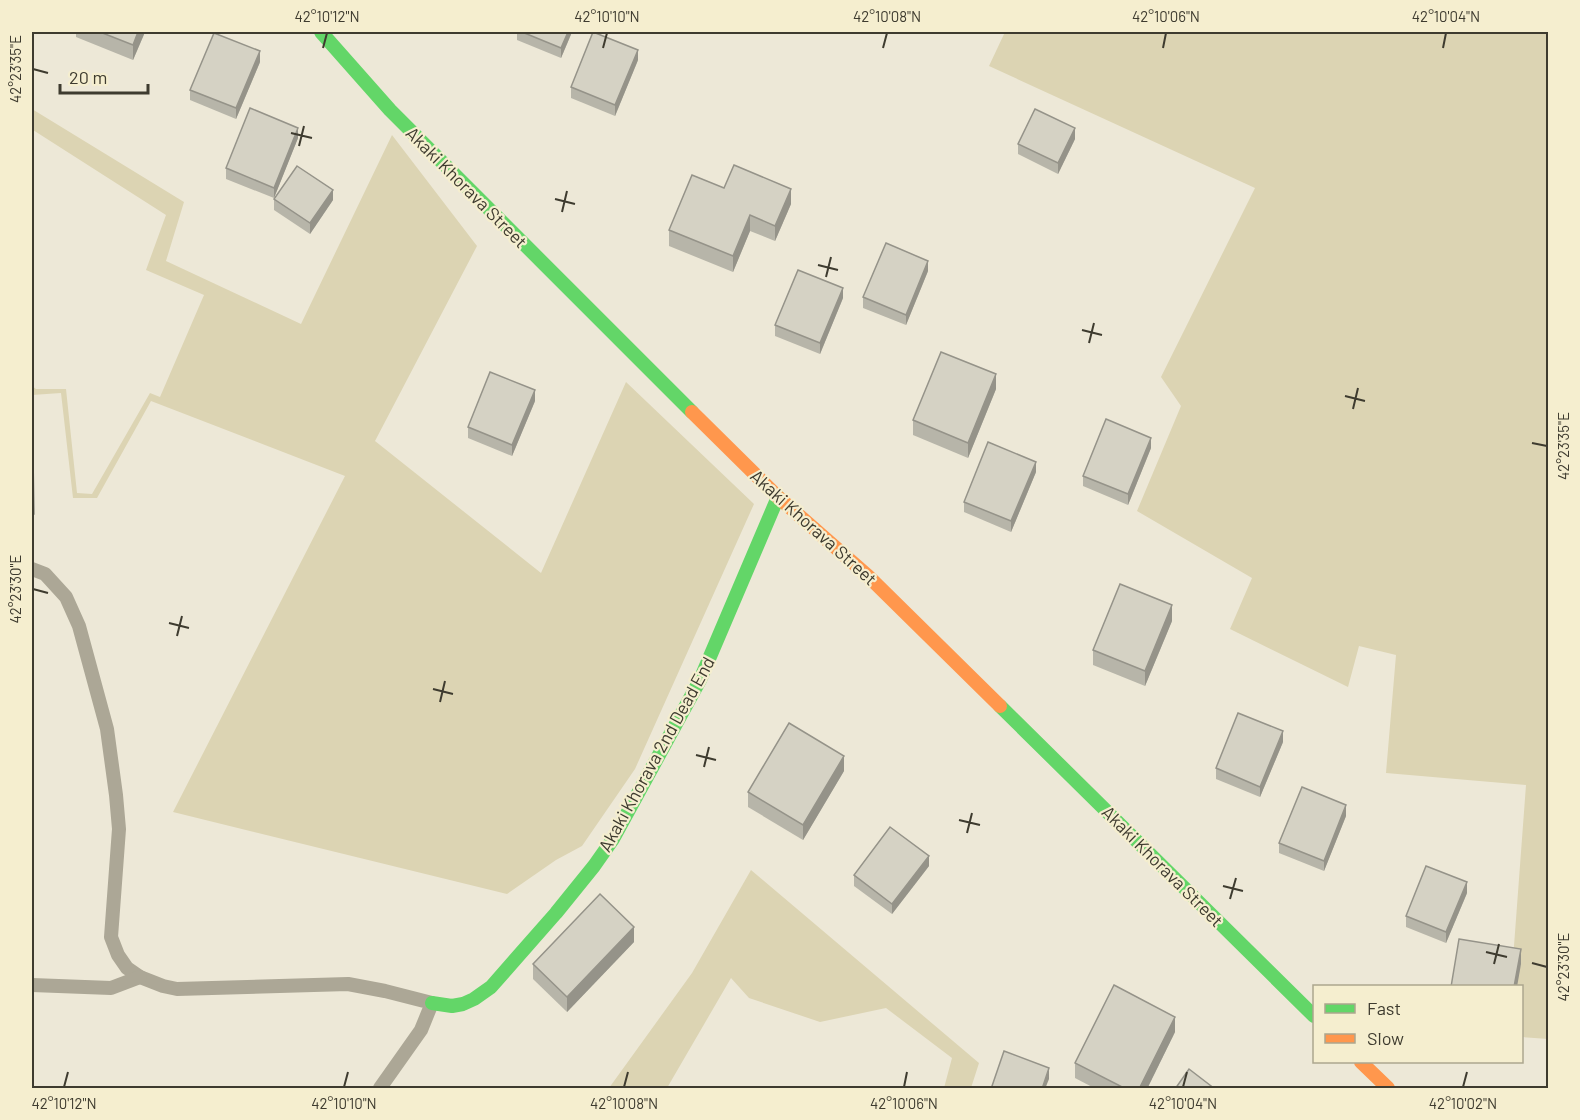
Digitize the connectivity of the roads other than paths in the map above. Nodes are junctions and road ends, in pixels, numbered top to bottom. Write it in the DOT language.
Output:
graph roads {
  1 [pos="321,32"];
  2 [pos="778,497"];
  3 [pos="32,569"];
  4 [pos="140,977"];
  5 [pos="32,985"];
  6 [pos="432,1003"];
  7 [pos="1313,1015"];
  8 [pos="1362,1063"];
  9 [pos="380,1089"];
  10 [pos="1388,1089"];
  1 -- 2 [label="street, Akaki Khorava Street"];
  2 -- 6 [label="street, Akaki Khorava 2nd Dead End"];
  2 -- 7 [label="street, Akaki Khorava Street"];
  3 -- 4 [label="lane, Akaki Khorava 2nd Dead End"];
  4 -- 5 [label="lane"];
  4 -- 6 [label="lane, Akaki Khorava 2nd Dead End"];
  6 -- 9 [label="lane"];
  8 -- 10 [label="street"];
}
